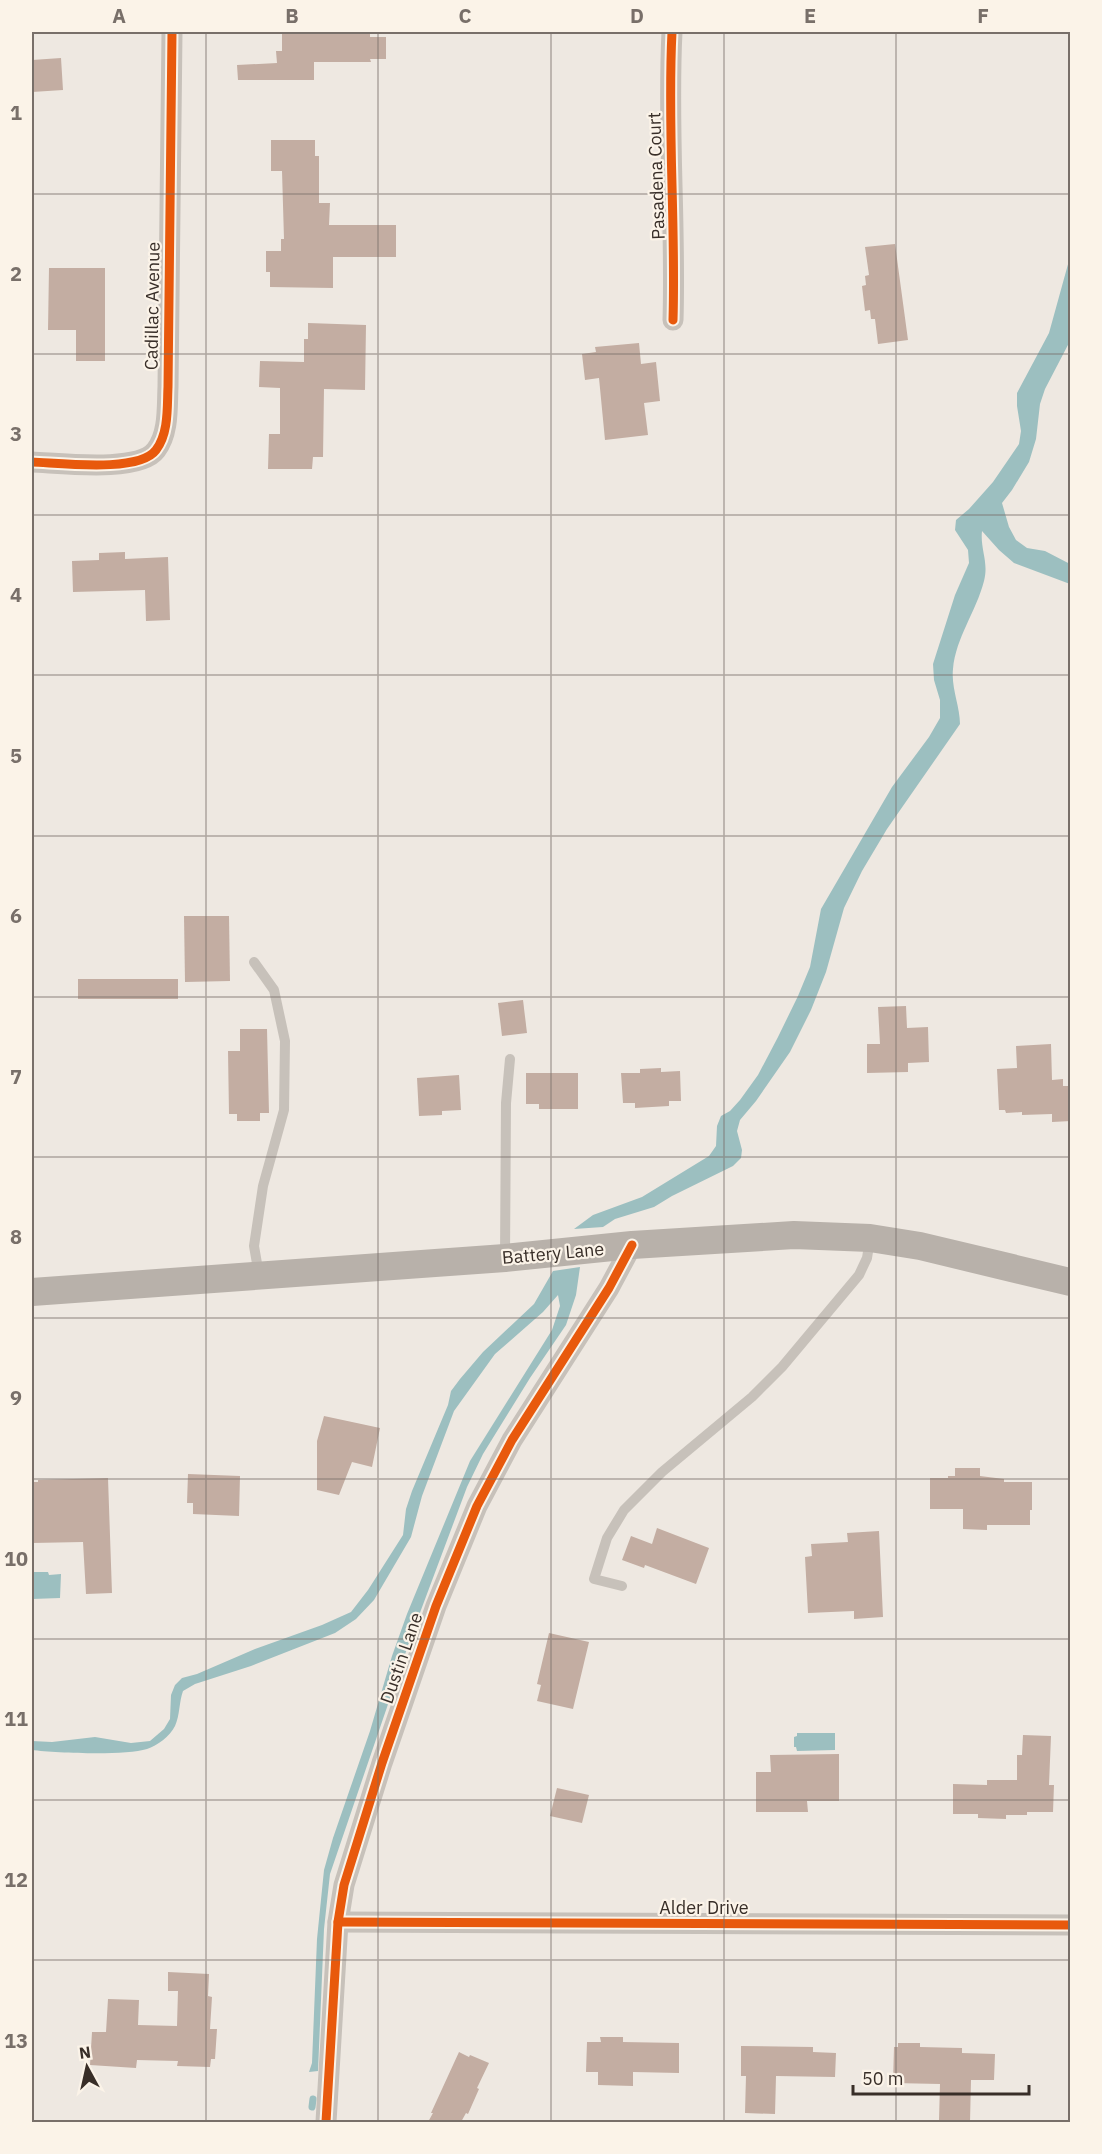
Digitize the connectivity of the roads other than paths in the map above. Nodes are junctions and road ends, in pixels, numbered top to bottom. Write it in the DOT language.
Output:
graph roads {
  1 [pos="172,32"];
  2 [pos="672,32"];
  3 [pos="673,320"];
  4 [pos="32,462"];
  5 [pos="254,962"];
  6 [pos="510,1059"];
  7 [pos="870,1238"];
  8 [pos="632,1245"];
  9 [pos="505,1258"];
  10 [pos="259,1276"];
  11 [pos="1071,1282"];
  12 [pos="32,1292"];
  13 [pos="622,1586"];
  14 [pos="338,1922"];
  15 [pos="1071,1924"];
  16 [pos="326,2122"];
  1 -- 4 [label="street, Cadillac Avenue"];
  2 -- 3 [label="street, Pasadena Court"];
  5 -- 10 [label="lane"];
  6 -- 9 [label="lane"];
  7 -- 8 [label="main road, Battery Lane"];
  7 -- 11 [label="main road, Battery Lane"];
  7 -- 13 [label="lane"];
  8 -- 9 [label="main road, Battery Lane"];
  8 -- 14 [label="street, Dustin Lane"];
  9 -- 10 [label="main road, Battery Lane"];
  10 -- 12 [label="main road, Battery Lane"];
  14 -- 15 [label="street, Alder Drive"];
  14 -- 16 [label="street, Dustin Lane"];
}
